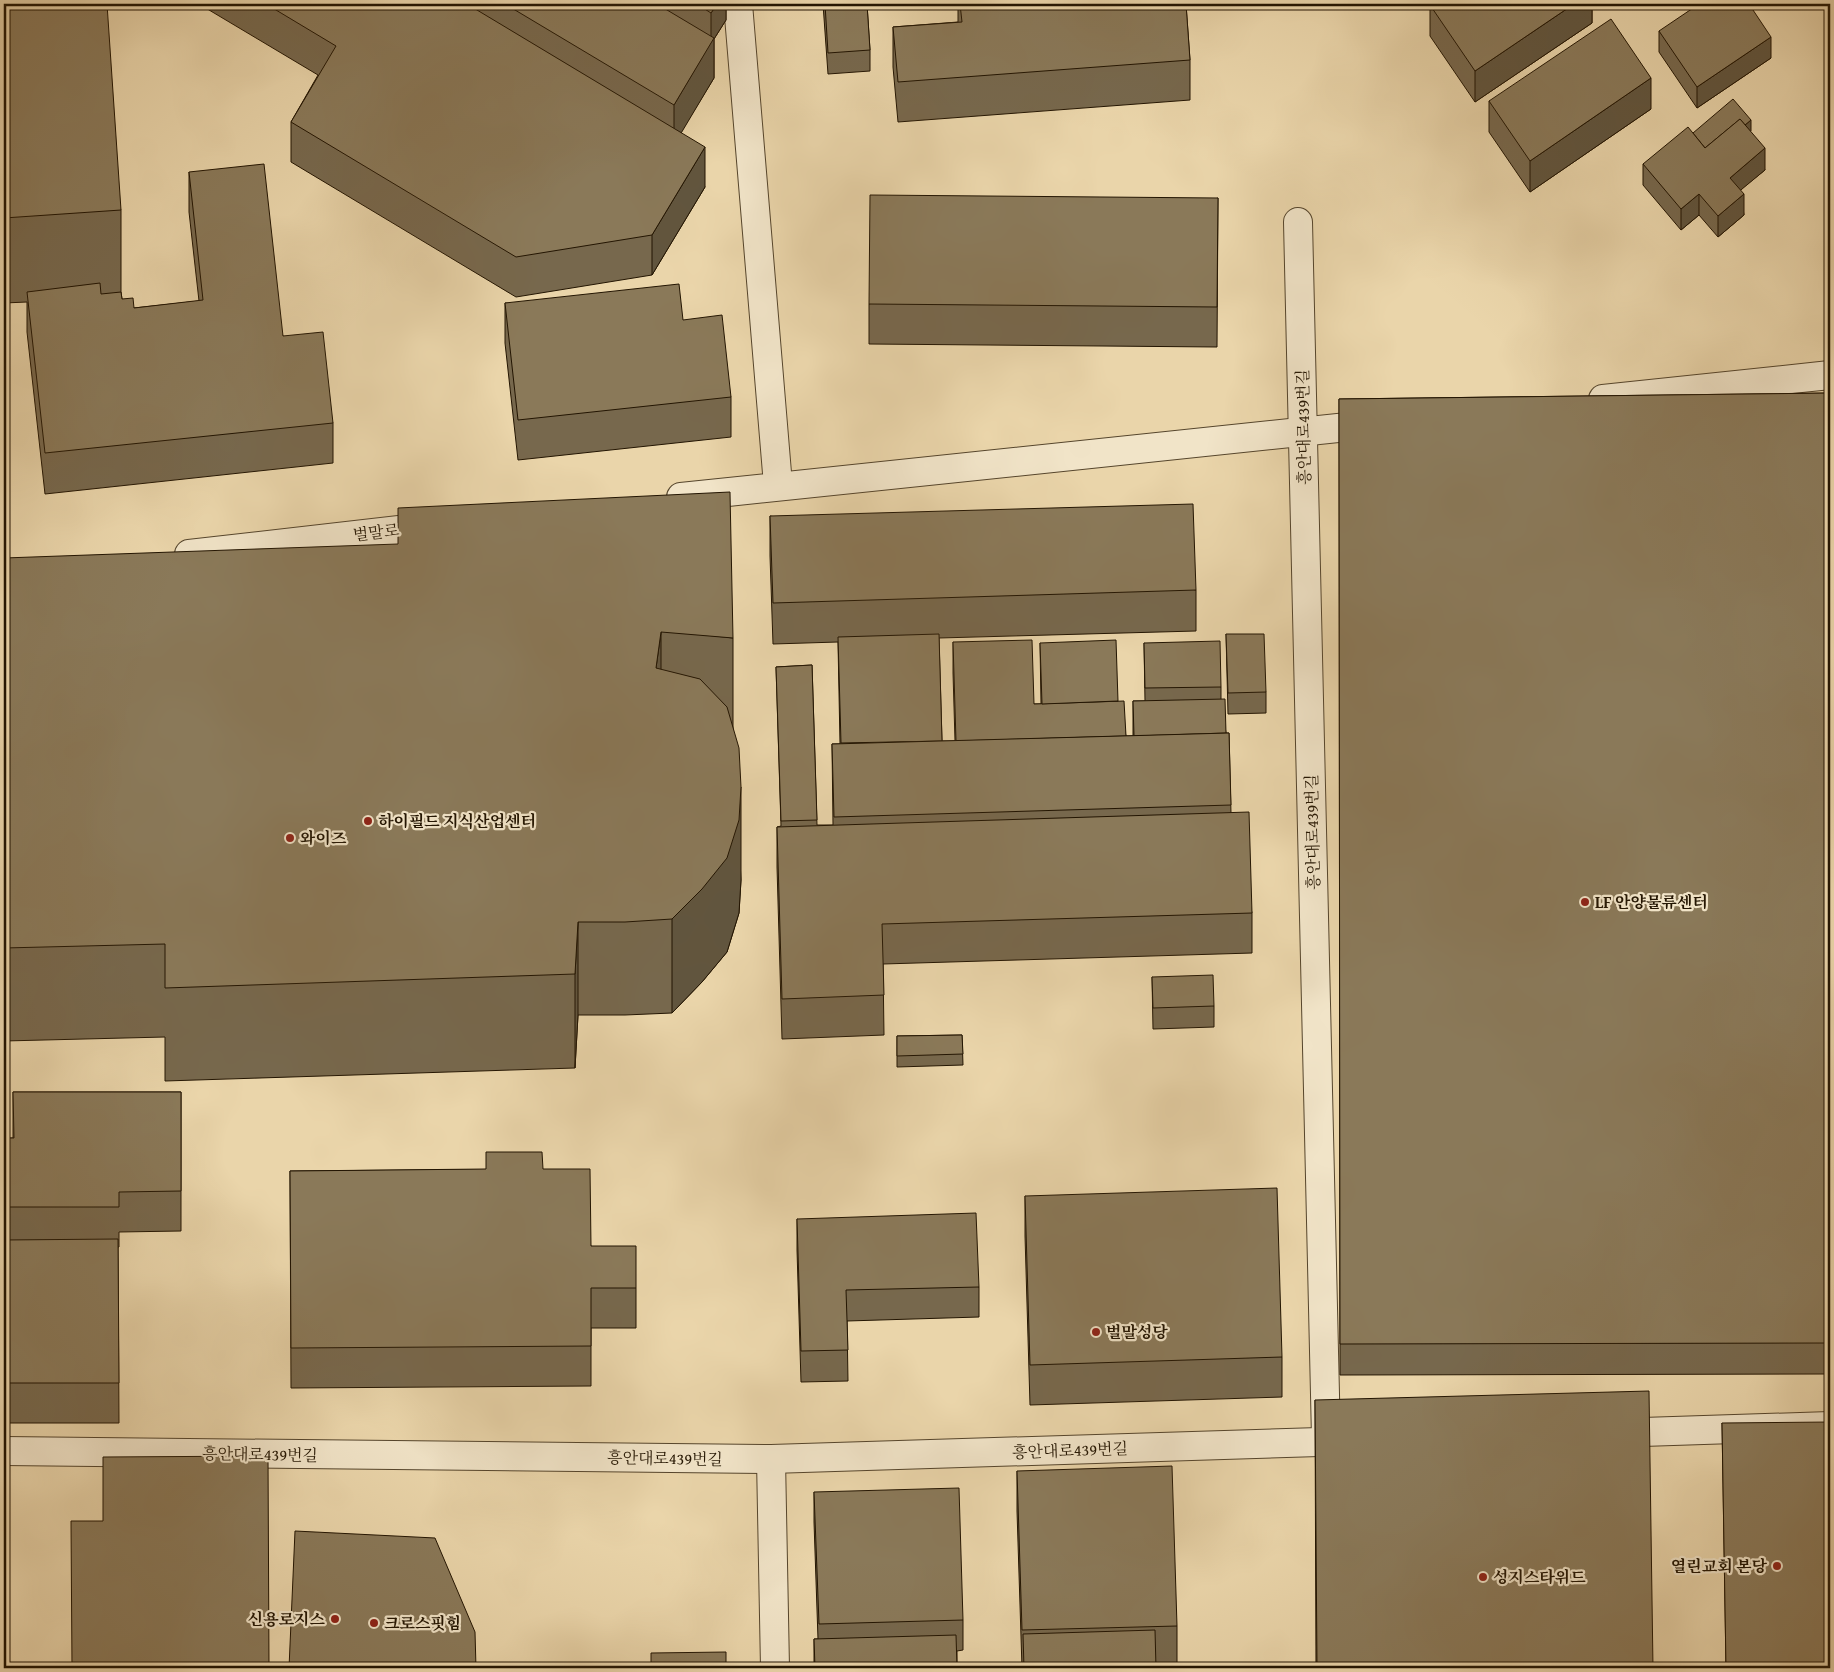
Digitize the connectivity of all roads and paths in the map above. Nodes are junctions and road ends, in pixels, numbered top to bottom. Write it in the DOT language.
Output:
graph roads {
  1 [pos="738,4"];
  2 [pos="1298,222"];
  3 [pos="1830,375"];
  4 [pos="1576,402"];
  5 [pos="1401,421"];
  6 [pos="1303,432"];
  7 [pos="778,485"];
  8 [pos="659,499"];
  9 [pos="461,522"];
  10 [pos="163,558"];
  11 [pos="1830,1426"];
  12 [pos="1583,1434"];
  13 [pos="1375,1441"];
  14 [pos="1326,1442"];
  15 [pos="4,1451"];
  16 [pos="771,1459"];
  17 [pos="775,1668"];
  1 -- 7 [label="street"];
  2 -- 6 [label="street, 흥안대로439번길"];
  3 -- 4 [label="street"];
  5 -- 6 [label="street"];
  6 -- 7 [label="street"];
  6 -- 14 [label="street, 흥안대로439번길"];
  7 -- 8 [label="street"];
  9 -- 10 [label="street, 벌말로"];
  11 -- 12 [label="street"];
  13 -- 14 [label="street, 흥안대로439번길"];
  14 -- 16 [label="street, 흥안대로439번길"];
  15 -- 16 [label="street, 흥안대로439번길"];
  16 -- 17 [label="street"];
}
